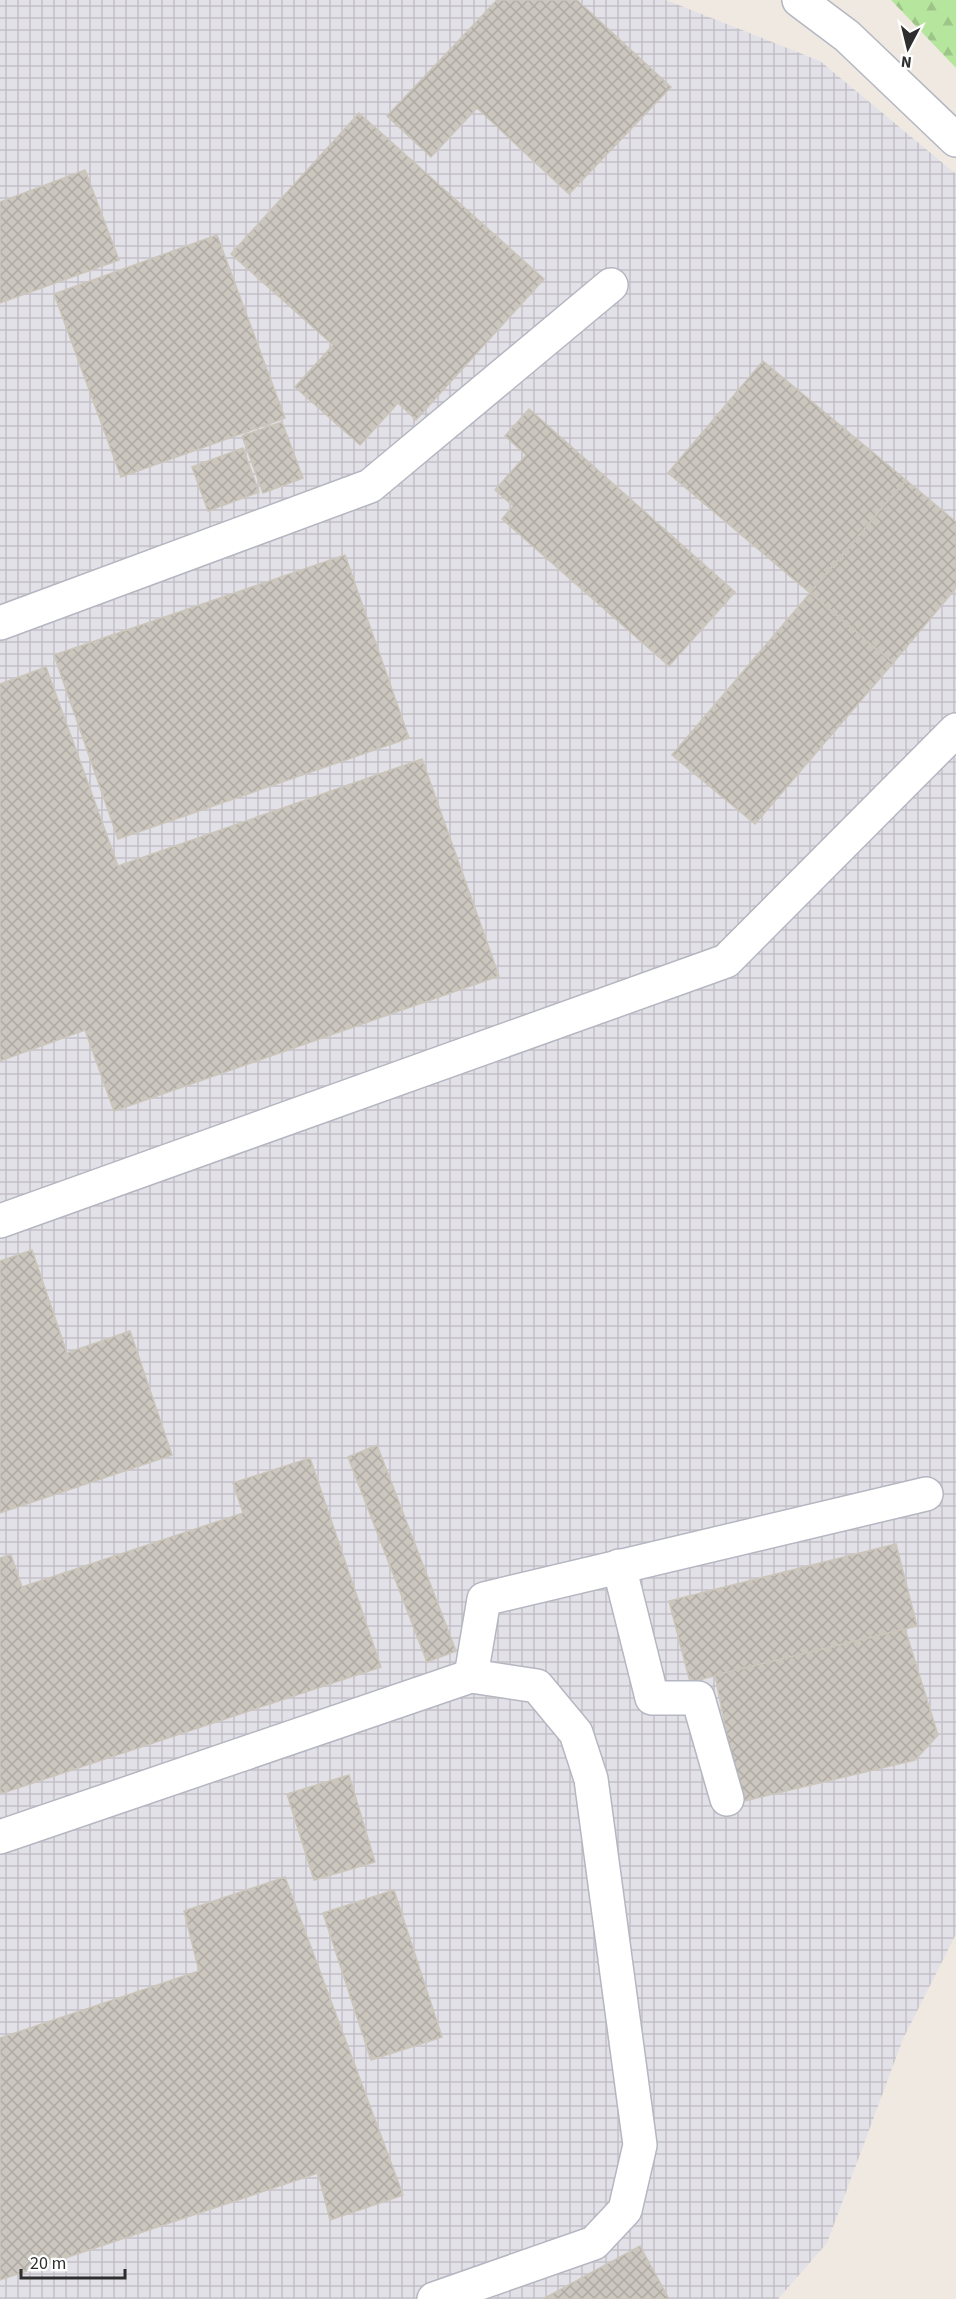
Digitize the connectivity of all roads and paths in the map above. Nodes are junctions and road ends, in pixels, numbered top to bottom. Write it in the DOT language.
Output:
graph roads {
  1 [pos="799,0"];
  2 [pos="956,140"];
  3 [pos="611,285"];
  4 [pos="0,623"];
  5 [pos="956,730"];
  6 [pos="0,1221"];
  7 [pos="926,1494"];
  8 [pos="620,1566"];
  9 [pos="471,1676"];
  10 [pos="727,1799"];
  11 [pos="0,1837"];
  12 [pos="434,2299"];
  1 -- 2 [label="street"];
  3 -- 4 [label="street"];
  5 -- 6 [label="street"];
  7 -- 8 [label="street"];
  8 -- 9 [label="street"];
  8 -- 10 [label="street"];
  9 -- 11 [label="street"];
  9 -- 12 [label="street"];
}
